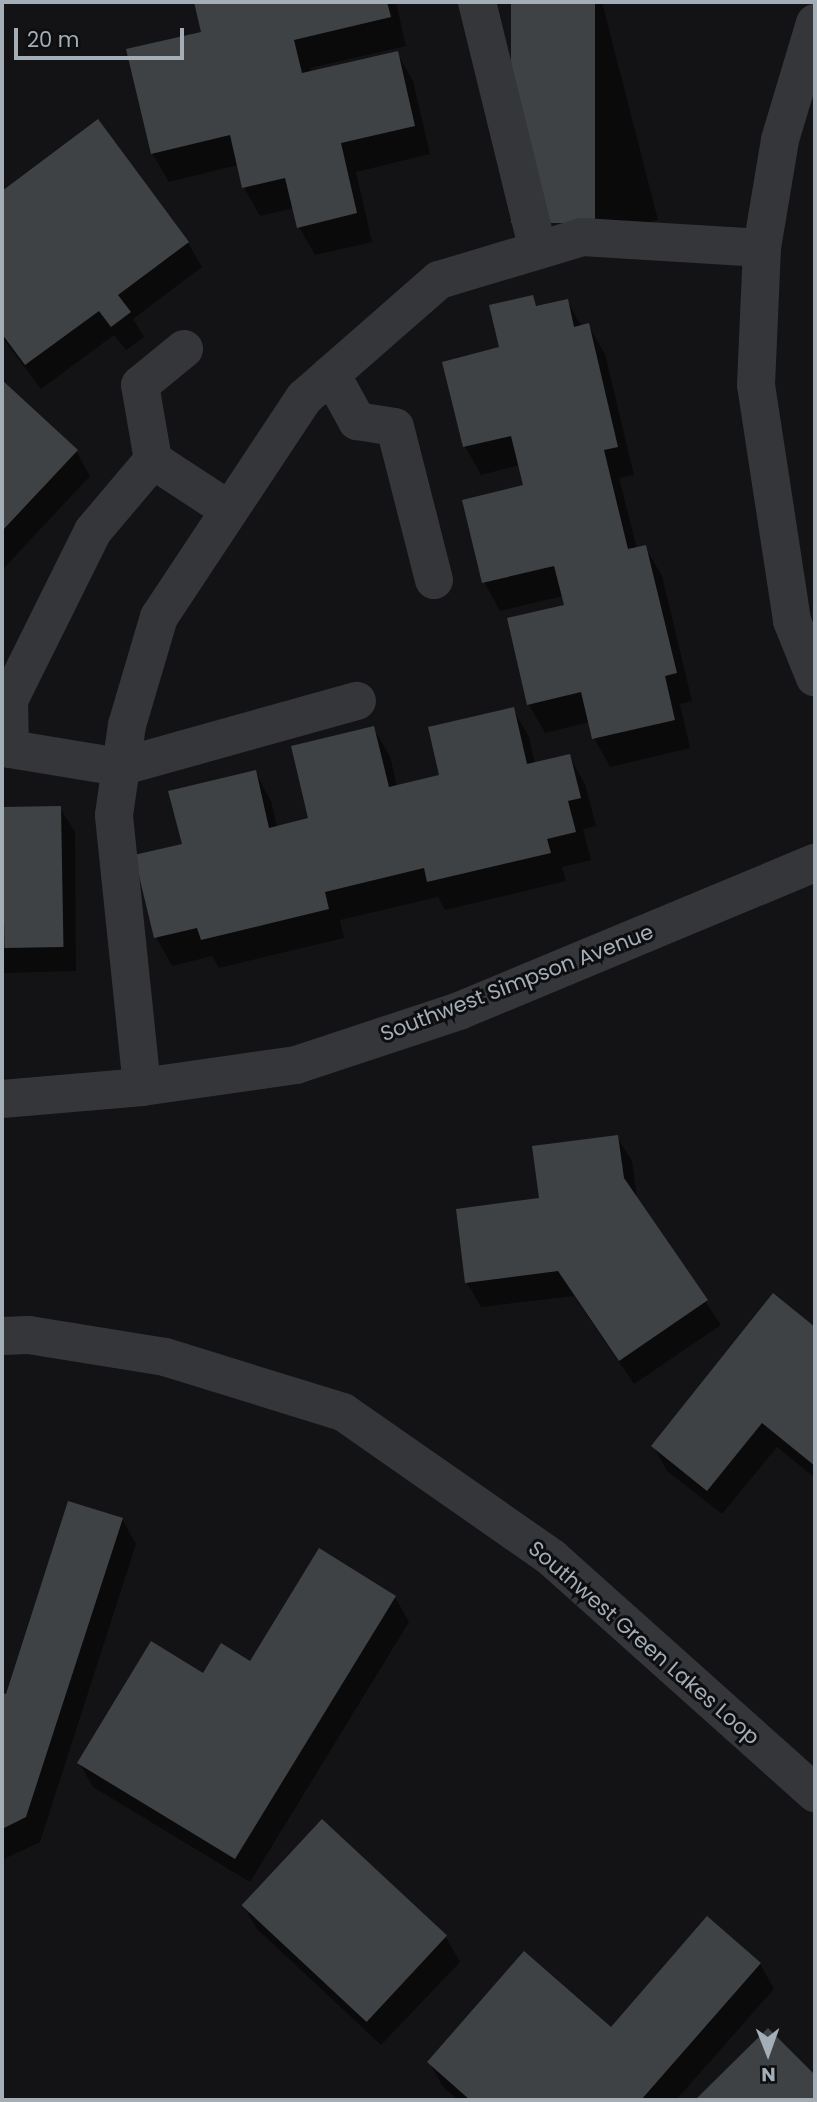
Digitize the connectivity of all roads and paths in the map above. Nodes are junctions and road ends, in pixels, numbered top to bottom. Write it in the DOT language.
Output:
graph roads {
  1 [pos="477,2"];
  2 [pos="815,23"];
  3 [pos="762,248"];
  4 [pos="538,250"];
  5 [pos="184,349"];
  6 [pos="331,374"];
  7 [pos="153,460"];
  8 [pos="229,510"];
  9 [pos="434,580"];
  10 [pos="815,678"];
  11 [pos="357,701"];
  12 [pos="6,750"];
  13 [pos="120,767"];
  14 [pos="815,863"];
  15 [pos="142,1087"];
  16 [pos="2,1099"];
  17 [pos="2,1336"];
  18 [pos="815,1793"];
  1 -- 4 [label="street"];
  2 -- 3 [label="street"];
  3 -- 4 [label="street"];
  3 -- 10 [label="street"];
  4 -- 6 [label="street"];
  5 -- 7 [label="street"];
  6 -- 8 [label="street"];
  6 -- 9 [label="street"];
  7 -- 8 [label="street"];
  7 -- 12 [label="street"];
  8 -- 13 [label="street"];
  11 -- 13 [label="street"];
  12 -- 13 [label="street"];
  13 -- 15 [label="street"];
  14 -- 15 [label="street, Southwest Simpson Avenue"];
  15 -- 16 [label="street, Southwest Simpson Avenue"];
  17 -- 18 [label="street, Southwest Green Lakes Loop"];
}
